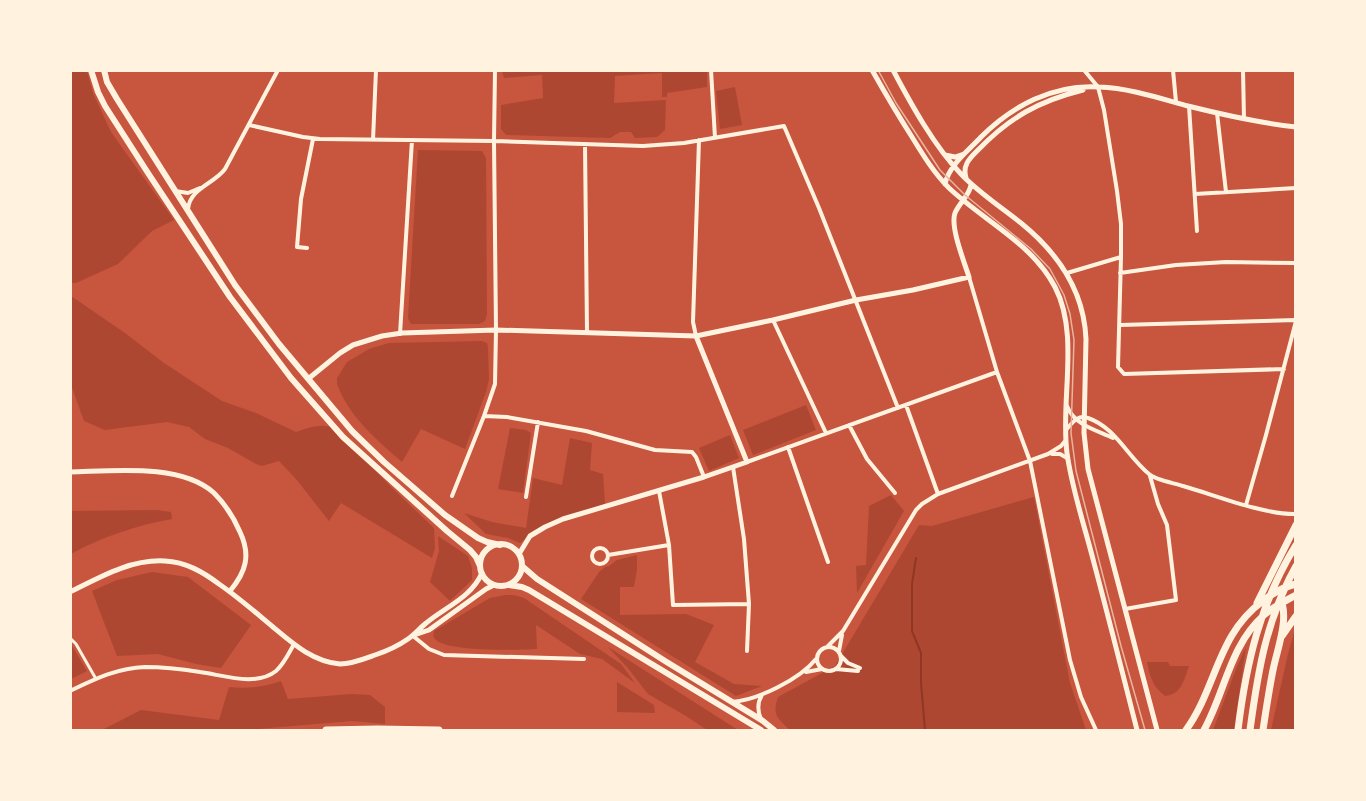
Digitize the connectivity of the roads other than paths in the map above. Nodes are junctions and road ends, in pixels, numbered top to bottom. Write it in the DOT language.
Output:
graph roads {
  1 [pos="91,70"];
  2 [pos="104,70"];
  3 [pos="278,70"];
  4 [pos="376,70"];
  5 [pos="495,70"];
  6 [pos="711,70"];
  7 [pos="872,70"];
  8 [pos="893,70"];
  9 [pos="1084,70"];
  10 [pos="1173,70"];
  11 [pos="1243,70"];
  12 [pos="1098,87"];
  13 [pos="1176,102"];
  14 [pos="1189,106"];
  15 [pos="1217,112"];
  16 [pos="1244,119"];
  17 [pos="249,125"];
  18 [pos="1296,127"];
  19 [pos="715,138"];
  20 [pos="313,139"];
  21 [pos="373,140"];
  22 [pos="412,140"];
  23 [pos="699,140"];
  24 [pos="494,141"];
  25 [pos="585,144"];
  26 [pos="966,153"];
  27 [pos="944,154"];
  28 [pos="954,166"];
  29 [pos="966,179"];
  30 [pos="945,184"];
  31 [pos="971,184"];
  32 [pos="203,187"];
  33 [pos="1296,188"];
  34 [pos="175,191"];
  35 [pos="1226,192"];
  36 [pos="1195,194"];
  37 [pos="963,200"];
  38 [pos="188,213"];
  39 [pos="1197,231"];
  40 [pos="307,248"];
  41 [pos="1121,257"];
  42 [pos="1296,263"];
  43 [pos="1067,273"];
  44 [pos="1120,273"];
  45 [pos="969,277"];
  46 [pos="856,300"];
  47 [pos="773,320"];
  48 [pos="1296,321"];
  49 [pos="1120,325"];
  50 [pos="496,330"];
  51 [pos="587,333"];
  52 [pos="400,334"];
  53 [pos="696,336"];
  54 [pos="1284,369"];
  55 [pos="997,372"];
  56 [pos="308,379"];
  57 [pos="906,405"];
  58 [pos="1067,405"];
  59 [pos="898,408"];
  60 [pos="484,416"];
  61 [pos="1085,417"];
  62 [pos="1076,419"];
  63 [pos="538,422"];
  64 [pos="849,425"];
  65 [pos="1084,425"];
  66 [pos="1066,431"];
  67 [pos="826,433"];
  68 [pos="1066,439"];
  69 [pos="1117,440"];
  70 [pos="788,447"];
  71 [pos="1048,454"];
  72 [pos="1068,459"];
  73 [pos="1030,461"];
  74 [pos="747,462"];
  75 [pos="733,467"];
  76 [pos="70,472"];
  77 [pos="1150,476"];
  78 [pos="704,477"];
  79 [pos="659,491"];
  80 [pos="895,493"];
  81 [pos="938,494"];
  82 [pos="452,496"];
  83 [pos="526,497"];
  84 [pos="1246,505"];
  85 [pos="1294,514"];
  86 [pos="1296,525"];
  87 [pos="500,544"];
  88 [pos="669,544"];
  89 [pos="1295,547"];
  90 [pos="519,554"];
  91 [pos="608,555"];
  92 [pos="828,562"];
  93 [pos="522,566"];
  94 [pos="1296,567"];
  95 [pos="481,570"];
  96 [pos="1296,584"];
  97 [pos="495,585"];
  98 [pos="509,585"];
  99 [pos="230,591"];
  100 [pos="70,592"];
  101 [pos="1272,594"];
  102 [pos="1296,596"];
  103 [pos="1282,603"];
  104 [pos="749,604"];
  105 [pos="1257,605"];
  106 [pos="1125,609"];
  107 [pos="1296,616"];
  108 [pos="843,632"];
  109 [pos="412,636"];
  110 [pos="70,638"];
  111 [pos="1279,640"];
  112 [pos="294,644"];
  113 [pos="828,646"];
  114 [pos="747,651"];
  115 [pos="840,654"];
  116 [pos="584,659"];
  117 [pos="816,659"];
  118 [pos="822,669"];
  119 [pos="835,669"];
  120 [pos="802,673"];
  121 [pos="96,679"];
  122 [pos="70,691"];
  123 [pos="763,694"];
  124 [pos="732,702"];
  125 [pos="763,721"];
  126 [pos="326,730"];
  127 [pos="439,730"];
  128 [pos="761,730"];
  129 [pos="774,730"];
  130 [pos="1096,730"];
  131 [pos="1137,730"];
  132 [pos="1157,730"];
  133 [pos="1186,730"];
  134 [pos="1204,730"];
  135 [pos="1238,730"];
  136 [pos="1250,730"];
  137 [pos="1263,730"];
  1 -- 95 [label="main road"];
  2 -- 34 [label="main road"];
  3 -- 17 [label="street"];
  4 -- 21 [label="street"];
  5 -- 24 [label="street"];
  6 -- 19 [label="street"];
  7 -- 30 [label="street"];
  8 -- 27 [label="street"];
  9 -- 12 [label="street"];
  10 -- 13 [label="street"];
  11 -- 16 [label="street"];
  12 -- 13 [label="street"];
  12 -- 26 [label="street"];
  12 -- 29 [label="street"];
  12 -- 41 [label="street"];
  13 -- 14 [label="street"];
  14 -- 15 [label="street"];
  14 -- 36 [label="street"];
  15 -- 16 [label="street"];
  15 -- 35 [label="street"];
  16 -- 18 [label="street"];
  17 -- 20 [label="street"];
  17 -- 32 [label="street"];
  19 -- 23 [label="street"];
  19 -- 46 [label="street"];
  20 -- 21 [label="street"];
  20 -- 40 [label="street"];
  21 -- 22 [label="street"];
  22 -- 24 [label="street"];
  22 -- 52 [label="street"];
  23 -- 25 [label="street"];
  23 -- 53 [label="street"];
  24 -- 25 [label="street"];
  24 -- 50 [label="street"];
  25 -- 51 [label="street"];
  26 -- 27 [label="street"];
  26 -- 28 [label="street"];
  27 -- 28 [label="street"];
  28 -- 29 [label="street"];
  28 -- 30 [label="street"];
  29 -- 31 [label="street"];
  30 -- 37 [label="street"];
  31 -- 37 [label="street"];
  31 -- 43 [label="street"];
  32 -- 34 [label="street"];
  32 -- 38 [label="street"];
  33 -- 35 [label="street"];
  34 -- 38 [label="main road"];
  35 -- 36 [label="street"];
  36 -- 39 [label="street"];
  37 -- 45 [label="street"];
  37 -- 58 [label="street"];
  38 -- 56 [label="main road"];
  41 -- 43 [label="street"];
  41 -- 44 [label="street"];
  42 -- 44 [label="street"];
  43 -- 61 [label="street"];
  44 -- 49 [label="street"];
  45 -- 46 [label="street"];
  45 -- 55 [label="street"];
  46 -- 47 [label="street"];
  46 -- 59 [label="street"];
  47 -- 53 [label="street"];
  47 -- 67 [label="street"];
  48 -- 49 [label="street"];
  48 -- 54 [label="street"];
  49 -- 54 [label="street"];
  50 -- 51 [label="street"];
  50 -- 52 [label="street"];
  50 -- 60 [label="street"];
  51 -- 53 [label="street"];
  52 -- 56 [label="street"];
  53 -- 74 [label="street"];
  54 -- 84 [label="street"];
  55 -- 57 [label="street"];
  55 -- 73 [label="street"];
  56 -- 87 [label="main road"];
  57 -- 59 [label="street"];
  57 -- 81 [label="street"];
  58 -- 62 [label="street"];
  58 -- 66 [label="street"];
  59 -- 64 [label="street"];
  60 -- 63 [label="street"];
  60 -- 82 [label="street"];
  61 -- 62 [label="street"];
  61 -- 65 [label="street"];
  61 -- 69 [label="street"];
  62 -- 65 [label="street"];
  62 -- 66 [label="street"];
  63 -- 78 [label="street"];
  63 -- 83 [label="street"];
  64 -- 67 [label="street"];
  64 -- 80 [label="street"];
  65 -- 69 [label="street"];
  65 -- 106 [label="street"];
  66 -- 68 [label="street"];
  67 -- 70 [label="street"];
  68 -- 71 [label="street"];
  68 -- 72 [label="street"];
  69 -- 77 [label="street"];
  70 -- 74 [label="street"];
  70 -- 92 [label="street"];
  71 -- 72 [label="street"];
  71 -- 73 [label="street"];
  72 -- 131 [label="street"];
  73 -- 81 [label="street"];
  73 -- 130 [label="street"];
  74 -- 75 [label="street"];
  75 -- 78 [label="street"];
  75 -- 104 [label="street"];
  76 -- 99 [label="street"];
  77 -- 84 [label="street"];
  77 -- 106 [label="street"];
  78 -- 79 [label="street"];
  79 -- 88 [label="street"];
  79 -- 90 [label="street"];
  81 -- 108 [label="street"];
  84 -- 85 [label="street"];
  86 -- 105 [label="highway"];
  87 -- 90 [label="main road"];
  87 -- 95 [label="main road"];
  88 -- 91 [label="street"];
  88 -- 104 [label="street"];
  89 -- 135 [label="highway"];
  90 -- 93 [label="main road"];
  91 -- 91 [label="street"];
  93 -- 98 [label="main road"];
  93 -- 124 [label="main road"];
  94 -- 136 [label="highway"];
  95 -- 97 [label="main road"];
  95 -- 109 [label="street"];
  96 -- 101 [label="highway"];
  97 -- 98 [label="main road"];
  97 -- 109 [label="street"];
  98 -- 128 [label="main road"];
  99 -- 100 [label="street"];
  99 -- 112 [label="street"];
  101 -- 103 [label="highway"];
  101 -- 105 [label="highway"];
  102 -- 103 [label="highway"];
  103 -- 111 [label="highway"];
  103 -- 134 [label="highway"];
  104 -- 114 [label="street"];
  105 -- 133 [label="highway"];
  106 -- 132 [label="street"];
  107 -- 111 [label="highway"];
  108 -- 113 [label="street"];
  108 -- 115 [label="street"];
  109 -- 112 [label="street"];
  109 -- 116 [label="street"];
  110 -- 121 [label="street"];
  111 -- 137 [label="highway"];
  112 -- 121 [label="street"];
  113 -- 115 [label="street"];
  113 -- 117 [label="street"];
  115 -- 119 [label="street"];
  115 -- 119 [label="street"];
  117 -- 118 [label="street"];
  117 -- 120 [label="street"];
  118 -- 119 [label="street"];
  118 -- 120 [label="street"];
  120 -- 123 [label="street"];
  121 -- 122 [label="street"];
  123 -- 124 [label="street"];
  123 -- 125 [label="street"];
  124 -- 125 [label="main road"];
  125 -- 129 [label="main road"];
  126 -- 127 [label="highway"];
}
